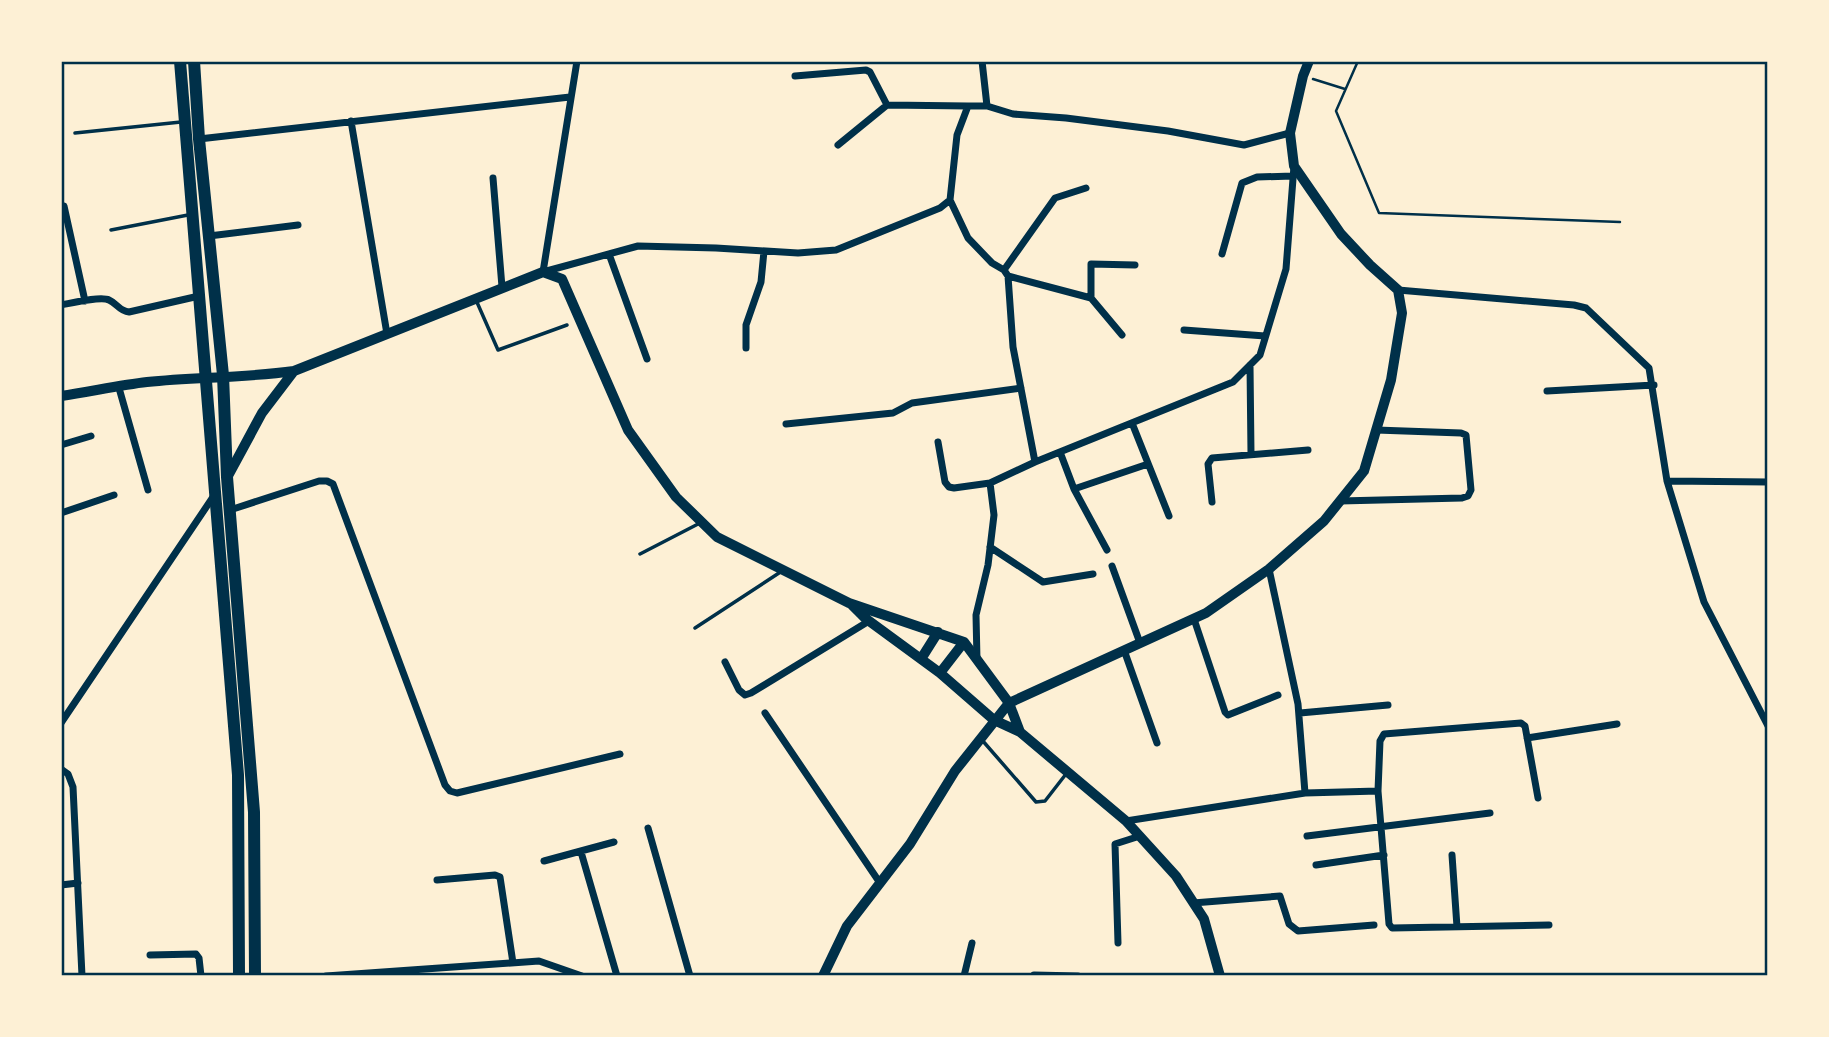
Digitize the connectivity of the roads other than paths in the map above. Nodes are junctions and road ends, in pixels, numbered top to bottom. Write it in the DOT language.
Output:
graph roads {
  1 [pos="180,61"];
  2 [pos="194,61"];
  3 [pos="577,61"];
  4 [pos="982,61"];
  5 [pos="1309,61"];
  6 [pos="795,76"];
  7 [pos="570,97"];
  8 [pos="887,105"];
  9 [pos="968,106"];
  10 [pos="987,106"];
  11 [pos="351,121"];
  12 [pos="185,122"];
  13 [pos="1290,133"];
  14 [pos="75,134"];
  15 [pos="199,139"];
  16 [pos="838,145"];
  17 [pos="1293,171"];
  18 [pos="493,178"];
  19 [pos="1086,188"];
  20 [pos="950,200"];
  21 [pos="64,206"];
  22 [pos="192,214"];
  23 [pos="298,225"];
  24 [pos="111,230"];
  25 [pos="209,236"];
  26 [pos="764,251"];
  27 [pos="609,254"];
  28 [pos="1222,254"];
  29 [pos="1135,265"];
  30 [pos="543,272"];
  31 [pos="1006,273"];
  32 [pos="502,287"];
  33 [pos="1398,290"];
  34 [pos="199,296"];
  35 [pos="476,298"];
  36 [pos="1091,298"];
  37 [pos="85,301"];
  38 [pos="61,305"];
  39 [pos="567,325"];
  40 [pos="1184,330"];
  41 [pos="387,334"];
  42 [pos="1122,335"];
  43 [pos="1265,336"];
  44 [pos="746,348"];
  45 [pos="648,359"];
  46 [pos="1250,365"];
  47 [pos="294,371"];
  48 [pos="223,375"];
  49 [pos="206,377"];
  50 [pos="1654,385"];
  51 [pos="119,388"];
  52 [pos="1021,388"];
  53 [pos="1547,391"];
  54 [pos="61,396"];
  55 [pos="1132,423"];
  56 [pos="786,424"];
  57 [pos="1376,430"];
  58 [pos="91,436"];
  59 [pos="937,442"];
  60 [pos="61,445"];
  61 [pos="1308,450"];
  62 [pos="1060,452"];
  63 [pos="1251,454"];
  64 [pos="1035,462"];
  65 [pos="1149,464"];
  66 [pos="228,477"];
  67 [pos="1671,481"];
  68 [pos="1768,482"];
  69 [pos="990,483"];
  70 [pos="1074,489"];
  71 [pos="148,490"];
  72 [pos="114,495"];
  73 [pos="213,498"];
  74 [pos="1340,501"];
  75 [pos="1212,502"];
  76 [pos="230,510"];
  77 [pos="61,513"];
  78 [pos="1169,516"];
  79 [pos="701,522"];
  80 [pos="990,547"];
  81 [pos="1107,550"];
  82 [pos="640,554"];
  83 [pos="1112,566"];
  84 [pos="1269,569"];
  85 [pos="783,570"];
  86 [pos="1093,574"];
  87 [pos="849,603"];
  88 [pos="1194,619"];
  89 [pos="869,621"];
  90 [pos="695,628"];
  91 [pos="939,632"];
  92 [pos="964,642"];
  93 [pos="1140,643"];
  94 [pos="1124,650"];
  95 [pos="921,659"];
  96 [pos="977,660"];
  97 [pos="725,662"];
  98 [pos="940,673"];
  99 [pos="1278,695"];
  100 [pos="1009,703"];
  101 [pos="1388,705"];
  102 [pos="765,713"];
  103 [pos="1300,713"];
  104 [pos="62,720"];
  105 [pos="994,720"];
  106 [pos="1617,724"];
  107 [pos="1768,726"];
  108 [pos="1020,732"];
  109 [pos="980,738"];
  110 [pos="1527,738"];
  111 [pos="1157,743"];
  112 [pos="620,754"];
  113 [pos="61,769"];
  114 [pos="1067,772"];
  115 [pos="1378,792"];
  116 [pos="1306,793"];
  117 [pos="1538,798"];
  118 [pos="1490,814"];
  119 [pos="1126,821"];
  120 [pos="1382,825"];
  121 [pos="648,828"];
  122 [pos="1140,836"];
  123 [pos="1307,836"];
  124 [pos="614,842"];
  125 [pos="581,852"];
  126 [pos="1384,855"];
  127 [pos="1452,855"];
  128 [pos="544,861"];
  129 [pos="1316,865"];
  130 [pos="437,880"];
  131 [pos="78,883"];
  132 [pos="880,883"];
  133 [pos="61,885"];
  134 [pos="1193,902"];
  135 [pos="1374,925"];
  136 [pos="1549,925"];
  137 [pos="1457,927"];
  138 [pos="972,943"];
  139 [pos="1118,943"];
  140 [pos="150,955"];
  141 [pos="513,963"];
  142 [pos="474,965"];
  143 [pos="1034,975"];
  144 [pos="82,976"];
  145 [pos="201,976"];
  146 [pos="239,976"];
  147 [pos="255,976"];
  148 [pos="326,976"];
  149 [pos="476,976"];
  150 [pos="582,976"];
  151 [pos="617,976"];
  152 [pos="690,976"];
  153 [pos="822,976"];
  154 [pos="964,976"];
  155 [pos="1078,976"];
  156 [pos="1220,976"];
  1 -- 12 [label="main road"];
  2 -- 15 [label="main road"];
  3 -- 7 [label="street"];
  4 -- 10 [label="street"];
  5 -- 13 [label="street"];
  6 -- 8 [label="street"];
  7 -- 11 [label="street"];
  7 -- 30 [label="street"];
  8 -- 9 [label="street"];
  8 -- 16 [label="street"];
  9 -- 10 [label="street"];
  9 -- 20 [label="street"];
  10 -- 13 [label="street"];
  11 -- 15 [label="street"];
  11 -- 41 [label="street"];
  12 -- 14 [label="lane"];
  12 -- 22 [label="main road"];
  13 -- 17 [label="street"];
  15 -- 25 [label="main road"];
  17 -- 28 [label="street"];
  17 -- 33 [label="street"];
  17 -- 43 [label="street"];
  18 -- 32 [label="street"];
  19 -- 31 [label="street"];
  20 -- 26 [label="street"];
  20 -- 31 [label="street"];
  21 -- 37 [label="street"];
  22 -- 24 [label="lane"];
  22 -- 34 [label="main road"];
  23 -- 25 [label="street"];
  25 -- 48 [label="main road"];
  26 -- 27 [label="street"];
  26 -- 44 [label="street"];
  27 -- 30 [label="street"];
  27 -- 45 [label="street"];
  29 -- 36 [label="street"];
  30 -- 32 [label="street"];
  30 -- 79 [label="street"];
  31 -- 36 [label="street"];
  31 -- 52 [label="street"];
  32 -- 35 [label="street"];
  33 -- 50 [label="street"];
  33 -- 57 [label="street"];
  34 -- 37 [label="street"];
  34 -- 49 [label="main road"];
  35 -- 39 [label="lane"];
  35 -- 41 [label="street"];
  36 -- 42 [label="street"];
  37 -- 38 [label="street"];
  40 -- 43 [label="street"];
  41 -- 47 [label="street"];
  43 -- 46 [label="street"];
  46 -- 55 [label="street"];
  46 -- 63 [label="street"];
  47 -- 48 [label="street"];
  47 -- 66 [label="street"];
  48 -- 49 [label="street"];
  48 -- 66 [label="main road"];
  49 -- 51 [label="street"];
  49 -- 73 [label="main road"];
  50 -- 53 [label="street"];
  50 -- 67 [label="street"];
  51 -- 54 [label="street"];
  51 -- 71 [label="street"];
  52 -- 56 [label="street"];
  52 -- 64 [label="street"];
  55 -- 62 [label="street"];
  55 -- 65 [label="street"];
  57 -- 74 [label="street"];
  57 -- 74 [label="street"];
  58 -- 60 [label="street"];
  59 -- 69 [label="street"];
  61 -- 63 [label="street"];
  62 -- 64 [label="street"];
  62 -- 70 [label="street"];
  63 -- 75 [label="street"];
  64 -- 69 [label="street"];
  65 -- 70 [label="street"];
  65 -- 78 [label="street"];
  66 -- 73 [label="street"];
  66 -- 76 [label="main road"];
  67 -- 68 [label="street"];
  67 -- 107 [label="street"];
  69 -- 80 [label="street"];
  70 -- 81 [label="street"];
  72 -- 77 [label="street"];
  73 -- 104 [label="street"];
  73 -- 146 [label="main road"];
  74 -- 84 [label="street"];
  76 -- 112 [label="street"];
  76 -- 147 [label="main road"];
  79 -- 82 [label="lane"];
  79 -- 85 [label="street"];
  80 -- 86 [label="street"];
  80 -- 96 [label="street"];
  83 -- 93 [label="street"];
  84 -- 88 [label="street"];
  84 -- 103 [label="street"];
  85 -- 87 [label="street"];
  85 -- 90 [label="lane"];
  87 -- 89 [label="street"];
  87 -- 91 [label="street"];
  88 -- 93 [label="street"];
  88 -- 99 [label="street"];
  89 -- 95 [label="street"];
  89 -- 97 [label="street"];
  91 -- 92 [label="street"];
  91 -- 95 [label="street"];
  92 -- 96 [label="street"];
  92 -- 98 [label="street"];
  93 -- 94 [label="street"];
  94 -- 100 [label="street"];
  94 -- 111 [label="street"];
  95 -- 98 [label="street"];
  96 -- 100 [label="street"];
  98 -- 105 [label="street"];
  100 -- 105 [label="street"];
  100 -- 108 [label="street"];
  101 -- 103 [label="street"];
  102 -- 132 [label="street"];
  103 -- 116 [label="street"];
  105 -- 108 [label="street"];
  105 -- 109 [label="street"];
  106 -- 110 [label="street"];
  108 -- 114 [label="street"];
  109 -- 114 [label="lane"];
  109 -- 132 [label="street"];
  110 -- 115 [label="street"];
  110 -- 117 [label="street"];
  113 -- 131 [label="street"];
  114 -- 119 [label="street"];
  115 -- 116 [label="street"];
  115 -- 120 [label="street"];
  116 -- 119 [label="street"];
  118 -- 120 [label="street"];
  119 -- 122 [label="street"];
  120 -- 123 [label="street"];
  120 -- 126 [label="street"];
  121 -- 152 [label="street"];
  122 -- 134 [label="street"];
  122 -- 139 [label="street"];
  124 -- 125 [label="street"];
  125 -- 128 [label="street"];
  125 -- 151 [label="street"];
  126 -- 129 [label="street"];
  126 -- 137 [label="street"];
  127 -- 137 [label="street"];
  130 -- 141 [label="street"];
  131 -- 133 [label="street"];
  131 -- 144 [label="street"];
  132 -- 153 [label="street"];
  134 -- 135 [label="street"];
  134 -- 156 [label="street"];
  136 -- 137 [label="street"];
  138 -- 154 [label="street"];
  140 -- 145 [label="street"];
  141 -- 142 [label="street"];
  141 -- 150 [label="street"];
  142 -- 148 [label="street"];
  142 -- 149 [label="street"];
  143 -- 155 [label="street"];
}
